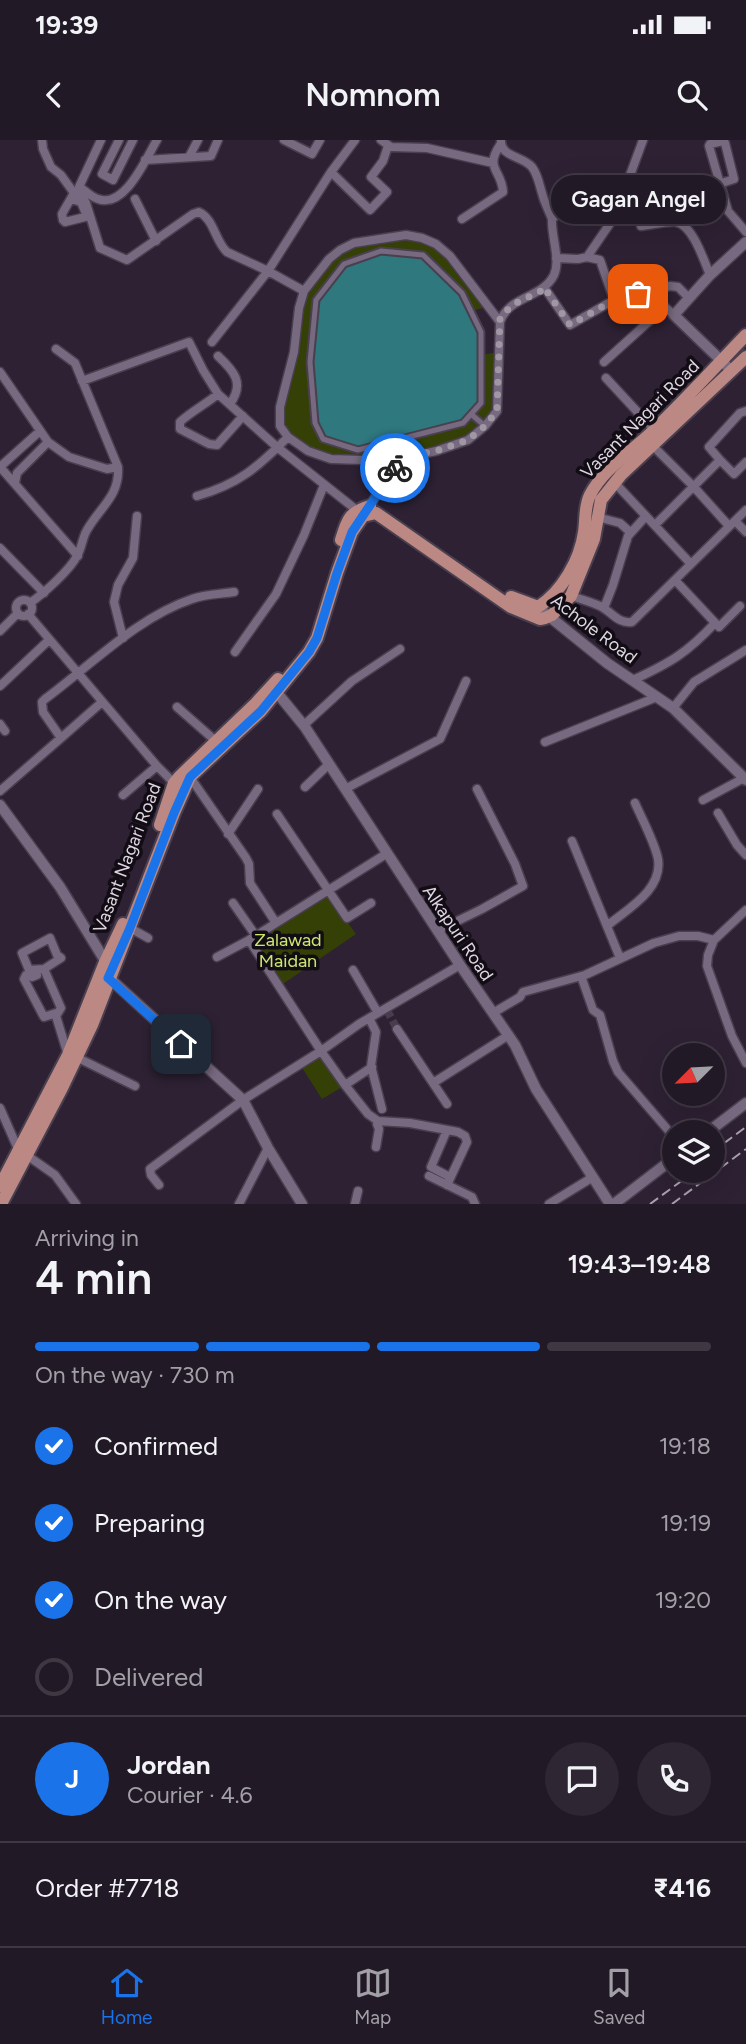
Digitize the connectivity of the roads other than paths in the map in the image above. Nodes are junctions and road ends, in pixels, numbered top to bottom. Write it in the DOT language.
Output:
graph roads {
  1 [pos="42,140"];
  2 [pos="101,140"];
  3 [pos="119,140"];
  4 [pos="157,140"];
  5 [pos="198,140"];
  6 [pos="218,140"];
  7 [pos="284,140"];
  8 [pos="320,140"];
  9 [pos="355,140"];
  10 [pos="643,140"];
  11 [pos="133,142"];
  12 [pos="384,143"];
  13 [pos="500,143"];
  14 [pos="147,156"];
  15 [pos="189,157"];
  16 [pos="493,163"];
  17 [pos="331,172"];
  18 [pos="719,184"];
  19 [pos="135,199"];
  20 [pos="462,219"];
  21 [pos="552,219"];
  22 [pos="611,222"];
  23 [pos="641,226"];
  24 [pos="746,232"];
  25 [pos="156,241"];
  26 [pos="746,242"];
  27 [pos="587,257"];
  28 [pos="556,258"];
  29 [pos="268,271"];
  30 [pos="710,275"];
  31 [pos="544,287"];
  32 [pos="304,291"];
  33 [pos="689,298"];
  34 [pos="614,300"];
  35 [pos="674,315"];
  36 [pos="500,322"];
  37 [pos="296,329"];
  38 [pos="313,330"];
  39 [pos="746,335"];
  40 [pos="212,342"];
  41 [pos="56,349"];
  42 [pos="218,356"];
  43 [pos="722,361"];
  44 [pos="604,362"];
  45 [pos="741,365"];
  46 [pos="0,372"];
  47 [pos="606,379"];
  48 [pos="82,381"];
  49 [pos="218,394"];
  50 [pos="230,404"];
  51 [pos="746,411"];
  52 [pos="471,414"];
  53 [pos="243,416"];
  54 [pos="485,426"];
  55 [pos="40,431"];
  56 [pos="288,437"];
  57 [pos="656,438"];
  58 [pos="31,439"];
  59 [pos="47,442"];
  60 [pos="277,447"];
  61 [pos="40,449"];
  62 [pos="401,458"];
  63 [pos="720,460"];
  64 [pos="746,462"];
  65 [pos="0,467"];
  66 [pos="118,467"];
  67 [pos="614,482"];
  68 [pos="15,483"];
  69 [pos="324,485"];
  70 [pos="693,486"];
  71 [pos="197,496"];
  72 [pos="746,510"];
  73 [pos="363,511"];
  74 [pos="137,516"];
  75 [pos="646,516"];
  76 [pos="597,517"];
  77 [pos="654,524"];
  78 [pos="732,524"];
  79 [pos="630,532"];
  80 [pos="746,532"];
  81 [pos="0,548"];
  82 [pos="78,556"];
  83 [pos="691,564"];
  84 [pos="675,580"];
  85 [pos="234,592"];
  86 [pos="44,593"];
  87 [pos="571,596"];
  88 [pos="30,603"];
  89 [pos="740,606"];
  90 [pos="604,608"];
  91 [pos="23,614"];
  92 [pos="543,614"];
  93 [pos="715,623"];
  94 [pos="0,631"];
  95 [pos="123,638"];
  96 [pos="49,640"];
  97 [pos="400,649"];
  98 [pos="746,650"];
  99 [pos="235,652"];
  100 [pos="78,674"];
  101 [pos="632,680"];
  102 [pos="466,681"];
  103 [pos="0,686"];
  104 [pos="274,689"];
  105 [pos="657,697"];
  106 [pos="102,702"];
  107 [pos="177,707"];
  108 [pos="673,708"];
  109 [pos="303,725"];
  110 [pos="61,738"];
  111 [pos="545,742"];
  112 [pos="219,744"];
  113 [pos="328,765"];
  114 [pos="157,766"];
  115 [pos="190,777"];
  116 [pos="745,779"];
  117 [pos="305,787"];
  118 [pos="178,788"];
  119 [pos="258,789"];
  120 [pos="345,789"];
  121 [pos="477,789"];
  122 [pos="0,791"];
  123 [pos="123,795"];
  124 [pos="703,800"];
  125 [pos="635,803"];
  126 [pos="0,805"];
  127 [pos="718,813"];
  128 [pos="277,814"];
  129 [pos="228,834"];
  130 [pos="572,841"];
  131 [pos="386,854"];
  132 [pos="746,855"];
  133 [pos="328,891"];
  134 [pos="233,903"];
  135 [pos="371,903"];
  136 [pos="746,910"];
  137 [pos="276,923"];
  138 [pos="607,926"];
  139 [pos="130,928"];
  140 [pos="437,931"];
  141 [pos="148,938"];
  142 [pos="253,938"];
  143 [pos="714,940"];
  144 [pos="217,957"];
  145 [pos="620,958"];
  146 [pos="460,965"];
  147 [pos="107,970"];
  148 [pos="354,970"];
  149 [pos="41,972"];
  150 [pos="581,976"];
  151 [pos="384,1010"];
  152 [pos="56,1013"];
  153 [pos="494,1013"];
  154 [pos="369,1018"];
  155 [pos="397,1029"];
  156 [pos="509,1035"];
  157 [pos="321,1051"];
  158 [pos="72,1056"];
  159 [pos="746,1063"];
  160 [pos="372,1067"];
  161 [pos="433,1083"];
  162 [pos="345,1085"];
  163 [pos="135,1086"];
  164 [pos="243,1100"];
  165 [pos="746,1103"];
  166 [pos="447,1104"];
  167 [pos="382,1109"];
  168 [pos="0,1110"];
  169 [pos="724,1120"];
  170 [pos="378,1121"];
  171 [pos="662,1123"];
  172 [pos="447,1130"];
  173 [pos="376,1147"];
  174 [pos="268,1148"];
  175 [pos="23,1151"];
  176 [pos="662,1167"];
  177 [pos="429,1176"];
  178 [pos="593,1177"];
  179 [pos="448,1181"];
  180 [pos="159,1185"];
  181 [pos="0,1186"];
  182 [pos="358,1191"];
  183 [pos="1,1204"];
  184 [pos="76,1204"];
  185 [pos="239,1204"];
  186 [pos="302,1204"];
  187 [pos="355,1204"];
  188 [pos="474,1204"];
  189 [pos="549,1204"];
  190 [pos="612,1204"];
  1 -- 25 [label="street"];
  2 -- 14 [label="street"];
  3 -- 11 [label="street"];
  4 -- 14 [label="street"];
  5 -- 15 [label="street"];
  6 -- 15 [label="street"];
  7 -- 8 [label="street"];
  9 -- 17 [label="street"];
  10 -- 21 [label="street"];
  11 -- 14 [label="street"];
  12 -- 16 [label="street"];
  12 -- 17 [label="street"];
  13 -- 16 [label="street"];
  13 -- 21 [label="street"];
  14 -- 15 [label="street"];
  16 -- 20 [label="street"];
  17 -- 29 [label="street"];
  18 -- 18 [label="street"];
  18 -- 24 [label="street"];
  19 -- 25 [label="street"];
  21 -- 28 [label="street"];
  22 -- 27 [label="street"];
  23 -- 30 [label="street"];
  25 -- 29 [label="street"];
  26 -- 30 [label="street"];
  27 -- 28 [label="street"];
  27 -- 34 [label="street"];
  28 -- 31 [label="street"];
  29 -- 32 [label="street"];
  29 -- 40 [label="street"];
  30 -- 33 [label="street"];
  31 -- 34 [label="street"];
  31 -- 36 [label="street"];
  32 -- 36 [label="street"];
  32 -- 37 [label="street"];
  33 -- 34 [label="street"];
  33 -- 35 [label="street"];
  35 -- 43 [label="street"];
  35 -- 44 [label="street"];
  36 -- 54 [label="street"];
  37 -- 38 [label="street"];
  37 -- 56 [label="street"];
  38 -- 52 [label="street"];
  38 -- 52 [label="street"];
  39 -- 43 [label="main road, Vasant Nagari Road"];
  41 -- 48 [label="street"];
  42 -- 50 [label="street"];
  43 -- 45 [label="street"];
  43 -- 57 [label="main road, Vasant Nagari Road"];
  45 -- 57 [label="main road, Vasant Nagari Road"];
  46 -- 55 [label="street"];
  47 -- 57 [label="street"];
  48 -- 49 [label="street"];
  48 -- 66 [label="street"];
  49 -- 50 [label="street"];
  49 -- 53 [label="street"];
  50 -- 53 [label="street"];
  51 -- 63 [label="street"];
  52 -- 54 [label="street"];
  53 -- 60 [label="street"];
  54 -- 62 [label="street"];
  55 -- 58 [label="street"];
  55 -- 59 [label="street"];
  56 -- 60 [label="street"];
  56 -- 62 [label="street"];
  57 -- 67 [label="main road, Vasant Nagari Road"];
  57 -- 70 [label="street"];
  57 -- 92 [label="main road, Vasant Nagari Road"];
  58 -- 61 [label="street"];
  58 -- 65 [label="street"];
  59 -- 61 [label="street"];
  59 -- 66 [label="street"];
  60 -- 69 [label="street"];
  60 -- 71 [label="street"];
  61 -- 68 [label="street"];
  62 -- 73 [label="street"];
  63 -- 64 [label="street"];
  63 -- 70 [label="street"];
  65 -- 68 [label="street"];
  66 -- 82 [label="street"];
  67 -- 75 [label="street"];
  67 -- 76 [label="main road, Vasant Nagari Road"];
  68 -- 82 [label="street"];
  69 -- 73 [label="street"];
  69 -- 99 [label="street"];
  70 -- 77 [label="street"];
  70 -- 78 [label="street"];
  72 -- 78 [label="street"];
  73 -- 92 [label="main road, Achole Road"];
  73 -- 104 [label="main road, Vasant Nagari Road"];
  74 -- 95 [label="street"];
  75 -- 77 [label="street"];
  75 -- 79 [label="street"];
  76 -- 79 [label="street"];
  76 -- 87 [label="main road, Vasant Nagari Road"];
  77 -- 83 [label="street"];
  78 -- 80 [label="street"];
  78 -- 83 [label="street"];
  79 -- 90 [label="street"];
  81 -- 86 [label="street"];
  82 -- 86 [label="street"];
  83 -- 84 [label="street"];
  84 -- 90 [label="street"];
  84 -- 93 [label="street"];
  85 -- 95 [label="street"];
  86 -- 88 [label="street"];
  87 -- 90 [label="street"];
  87 -- 92 [label="main road, Vasant Nagari Road"];
  88 -- 91 [label="street"];
  88 -- 91 [label="street"];
  89 -- 93 [label="street"];
  91 -- 94 [label="street"];
  91 -- 96 [label="street"];
  92 -- 101 [label="street, Achole Road"];
  93 -- 101 [label="street"];
  95 -- 100 [label="street"];
  96 -- 100 [label="street"];
  96 -- 103 [label="street"];
  97 -- 109 [label="street"];
  98 -- 108 [label="street"];
  100 -- 106 [label="street"];
  100 -- 110 [label="street"];
  101 -- 105 [label="street, Achole Road"];
  102 -- 120 [label="street"];
  104 -- 109 [label="street, Alkapuri Road"];
  104 -- 112 [label="main road, Vasant Nagari Road"];
  105 -- 108 [label="street, Achole Road"];
  105 -- 111 [label="street"];
  106 -- 110 [label="street"];
  106 -- 114 [label="street"];
  107 -- 112 [label="street"];
  108 -- 116 [label="street, Achole Road"];
  109 -- 113 [label="street, Alkapuri Road"];
  110 -- 122 [label="street"];
  112 -- 115 [label="main road, Vasant Nagari Road"];
  112 -- 118 [label="main road, Vasant Nagari Road"];
  113 -- 117 [label="street"];
  113 -- 120 [label="street, Alkapuri Road"];
  114 -- 118 [label="street"];
  114 -- 123 [label="street"];
  115 -- 118 [label="main road, Vasant Nagari Road"];
  115 -- 129 [label="street"];
  116 -- 124 [label="street"];
  118 -- 139 [label="main road, Vasant Nagari Road"];
  118 -- 147 [label="main road, Vasant Nagari Road"];
  119 -- 129 [label="street"];
  120 -- 131 [label="street, Alkapuri Road"];
  121 -- 140 [label="street"];
  125 -- 138 [label="street"];
  126 -- 147 [label="street"];
  127 -- 132 [label="street"];
  128 -- 133 [label="street"];
  129 -- 137 [label="street"];
  130 -- 138 [label="street"];
  131 -- 133 [label="street"];
  131 -- 140 [label="street, Alkapuri Road"];
  133 -- 135 [label="street"];
  133 -- 137 [label="street"];
  134 -- 142 [label="street"];
  136 -- 143 [label="street"];
  137 -- 142 [label="street"];
  138 -- 145 [label="street"];
  139 -- 141 [label="street"];
  139 -- 147 [label="main road, Vasant Nagari Road"];
  140 -- 146 [label="street, Alkapuri Road"];
  142 -- 144 [label="street"];
  142 -- 157 [label="street"];
  143 -- 145 [label="street"];
  143 -- 159 [label="street"];
  145 -- 150 [label="street"];
  146 -- 151 [label="street"];
  146 -- 153 [label="street, Alkapuri Road"];
  147 -- 158 [label="main road, Vasant Nagari Road"];
  147 -- 164 [label="street"];
  148 -- 151 [label="street"];
  149 -- 149 [label="street"];
  149 -- 152 [label="street"];
  149 -- 152 [label="street"];
  150 -- 153 [label="street"];
  150 -- 171 [label="street"];
  151 -- 154 [label="street"];
  152 -- 158 [label="street"];
  153 -- 156 [label="street, Alkapuri Road"];
  154 -- 157 [label="street"];
  154 -- 160 [label="street"];
  155 -- 161 [label="street"];
  156 -- 161 [label="street"];
  156 -- 178 [label="street, Alkapuri Road"];
  157 -- 162 [label="street"];
  157 -- 164 [label="street"];
  158 -- 163 [label="street"];
  158 -- 175 [label="main road, Vasant Nagari Road"];
  160 -- 162 [label="street"];
  160 -- 167 [label="street"];
  161 -- 166 [label="street"];
  162 -- 170 [label="street"];
  164 -- 174 [label="street"];
  164 -- 180 [label="street"];
  165 -- 169 [label="street"];
  168 -- 175 [label="street"];
  170 -- 172 [label="street"];
  170 -- 173 [label="street"];
  172 -- 179 [label="street"];
  172 -- 179 [label="street"];
  174 -- 185 [label="street"];
  174 -- 186 [label="street"];
  175 -- 181 [label="main road, Vasant Nagari Road"];
  175 -- 183 [label="main road, Vasant Nagari Road"];
  175 -- 184 [label="street"];
  176 -- 190 [label="street"];
  177 -- 179 [label="street"];
  178 -- 189 [label="street"];
  178 -- 190 [label="street, Alkapuri Road"];
  179 -- 188 [label="street"];
  182 -- 187 [label="street"];
}
